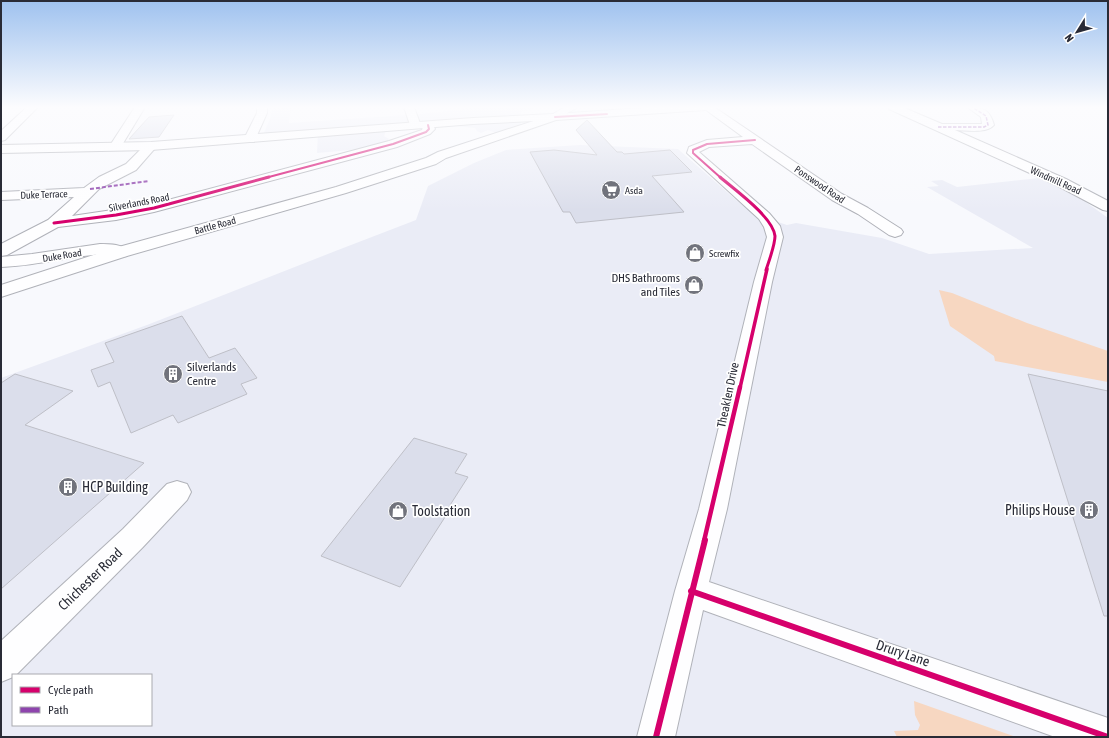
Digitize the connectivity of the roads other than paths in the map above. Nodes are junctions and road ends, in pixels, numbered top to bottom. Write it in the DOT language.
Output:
graph roads {
  1 [pos="118,141"];
  2 [pos="215,141"];
  3 [pos="401,141"];
  4 [pos="482,141"];
  5 [pos="738,141"];
  6 [pos="757,141"];
  7 [pos="970,141"];
  8 [pos="151,146"];
  9 [pos="115,147"];
  10 [pos="1,149"];
  11 [pos="87,192"];
  12 [pos="1,196"];
  13 [pos="1108,207"];
  14 [pos="54,223"];
  15 [pos="895,232"];
  16 [pos="1,251"];
  17 [pos="122,252"];
  18 [pos="1,262"];
  19 [pos="1,291"];
  20 [pos="177,492"];
  21 [pos="691,591"];
  22 [pos="1,665"];
  23 [pos="1108,736"];
  24 [pos="656,737"];
  1 -- 9 [label="main road"];
  2 -- 8 [label="main road"];
  3 -- 14 [label="main road, Silverlands Road"];
  4 -- 17 [label="main road, Battle Road"];
  5 -- 21 [label="main road, Theaklen Drive"];
  6 -- 15 [label="main road, Ponswood Road"];
  7 -- 13 [label="main road, Windmill Road"];
  8 -- 9 [label="main road"];
  8 -- 11 [label="main road"];
  9 -- 10 [label="main road"];
  11 -- 12 [label="main road, Duke Terrace"];
  11 -- 14 [label="main road"];
  14 -- 16 [label="main road"];
  17 -- 18 [label="main road, Duke Road"];
  17 -- 19 [label="main road, Battle Road"];
  20 -- 22 [label="main road, Chichester Road"];
  21 -- 23 [label="main road, Drury Lane"];
  21 -- 24 [label="main road, Theaklen Drive"];
}
